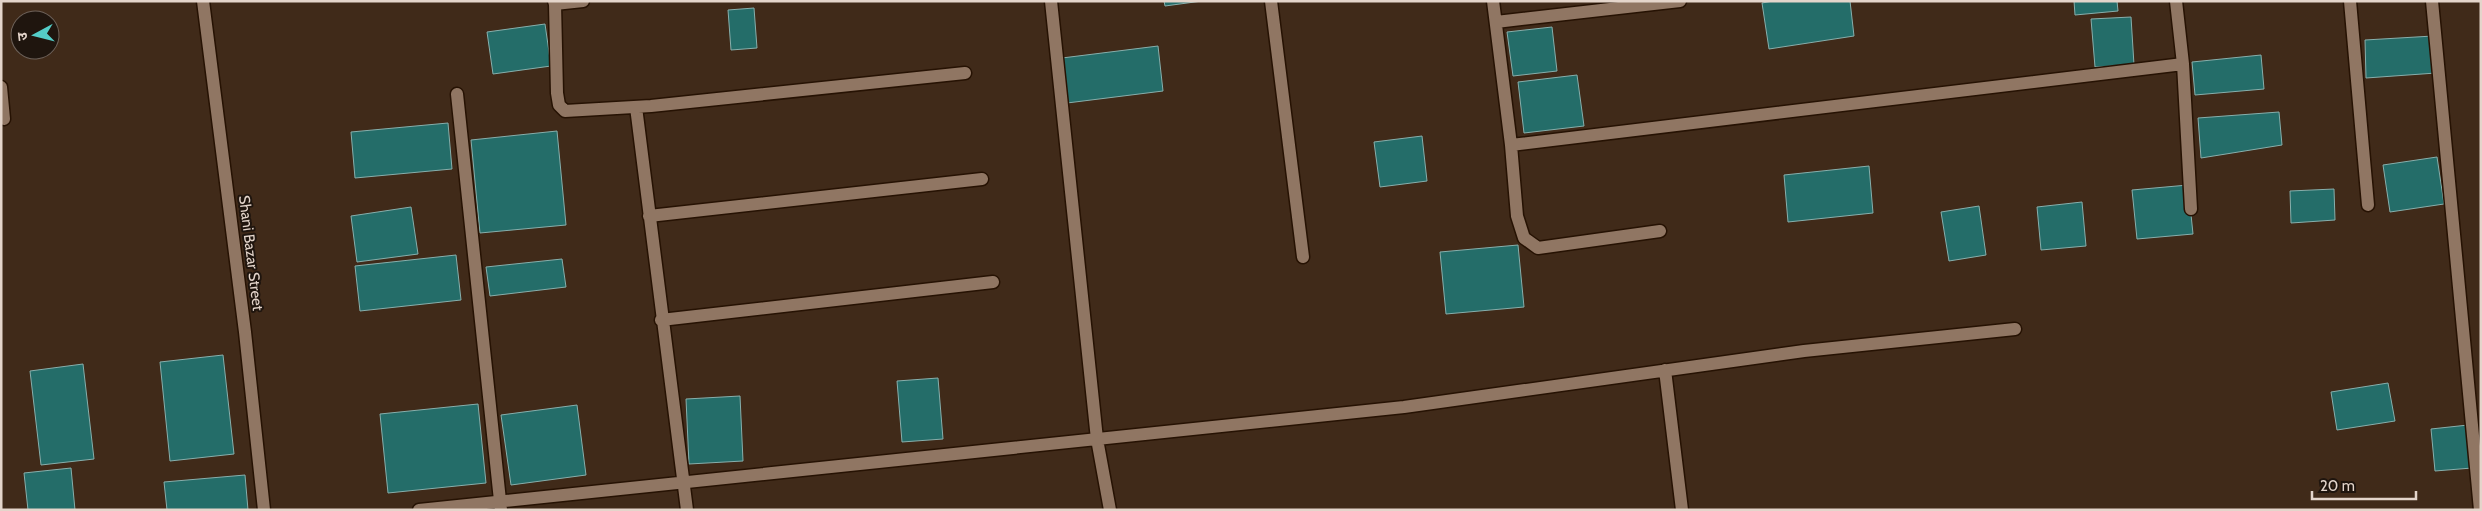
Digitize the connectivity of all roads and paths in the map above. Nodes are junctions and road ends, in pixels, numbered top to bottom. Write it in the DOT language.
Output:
graph roads {
  1 [pos="202,1"];
  2 [pos="583,1"];
  3 [pos="1051,1"];
  4 [pos="1270,1"];
  5 [pos="1493,1"];
  6 [pos="1680,1"];
  7 [pos="2176,1"];
  8 [pos="2350,1"];
  9 [pos="2432,1"];
  10 [pos="554,3"];
  11 [pos="1496,22"];
  12 [pos="2183,64"];
  13 [pos="965,73"];
  14 [pos="1,87"];
  15 [pos="457,94"];
  16 [pos="636,107"];
  17 [pos="4,119"];
  18 [pos="1511,145"];
  19 [pos="982,178"];
  20 [pos="2368,205"];
  21 [pos="2191,209"];
  22 [pos="649,216"];
  23 [pos="1660,231"];
  24 [pos="1303,257"];
  25 [pos="994,282"];
  26 [pos="662,320"];
  27 [pos="2015,328"];
  28 [pos="1665,370"];
  29 [pos="1097,439"];
  30 [pos="684,482"];
  31 [pos="500,506"];
  32 [pos="264,510"];
  33 [pos="419,510"];
  34 [pos="687,510"];
  35 [pos="1110,510"];
  36 [pos="1682,510"];
  37 [pos="2480,510"];
  1 -- 32 [label="street, Shani Bazar Street"];
  2 -- 10 [label="street"];
  3 -- 29 [label="street"];
  4 -- 24 [label="street"];
  5 -- 11 [label="street"];
  6 -- 11 [label="street"];
  7 -- 12 [label="street"];
  8 -- 20 [label="street"];
  9 -- 37 [label="street"];
  10 -- 16 [label="street"];
  11 -- 18 [label="street"];
  12 -- 18 [label="street"];
  12 -- 21 [label="street"];
  13 -- 16 [label="street"];
  14 -- 17 [label="street"];
  15 -- 31 [label="street"];
  16 -- 22 [label="street"];
  18 -- 23 [label="street"];
  19 -- 22 [label="street"];
  22 -- 26 [label="street"];
  25 -- 26 [label="street"];
  26 -- 30 [label="street"];
  27 -- 28 [label="street"];
  28 -- 29 [label="street"];
  28 -- 36 [label="street"];
  29 -- 30 [label="street"];
  29 -- 35 [label="street"];
  30 -- 31 [label="street"];
  30 -- 34 [label="street"];
  31 -- 33 [label="street"];
}
